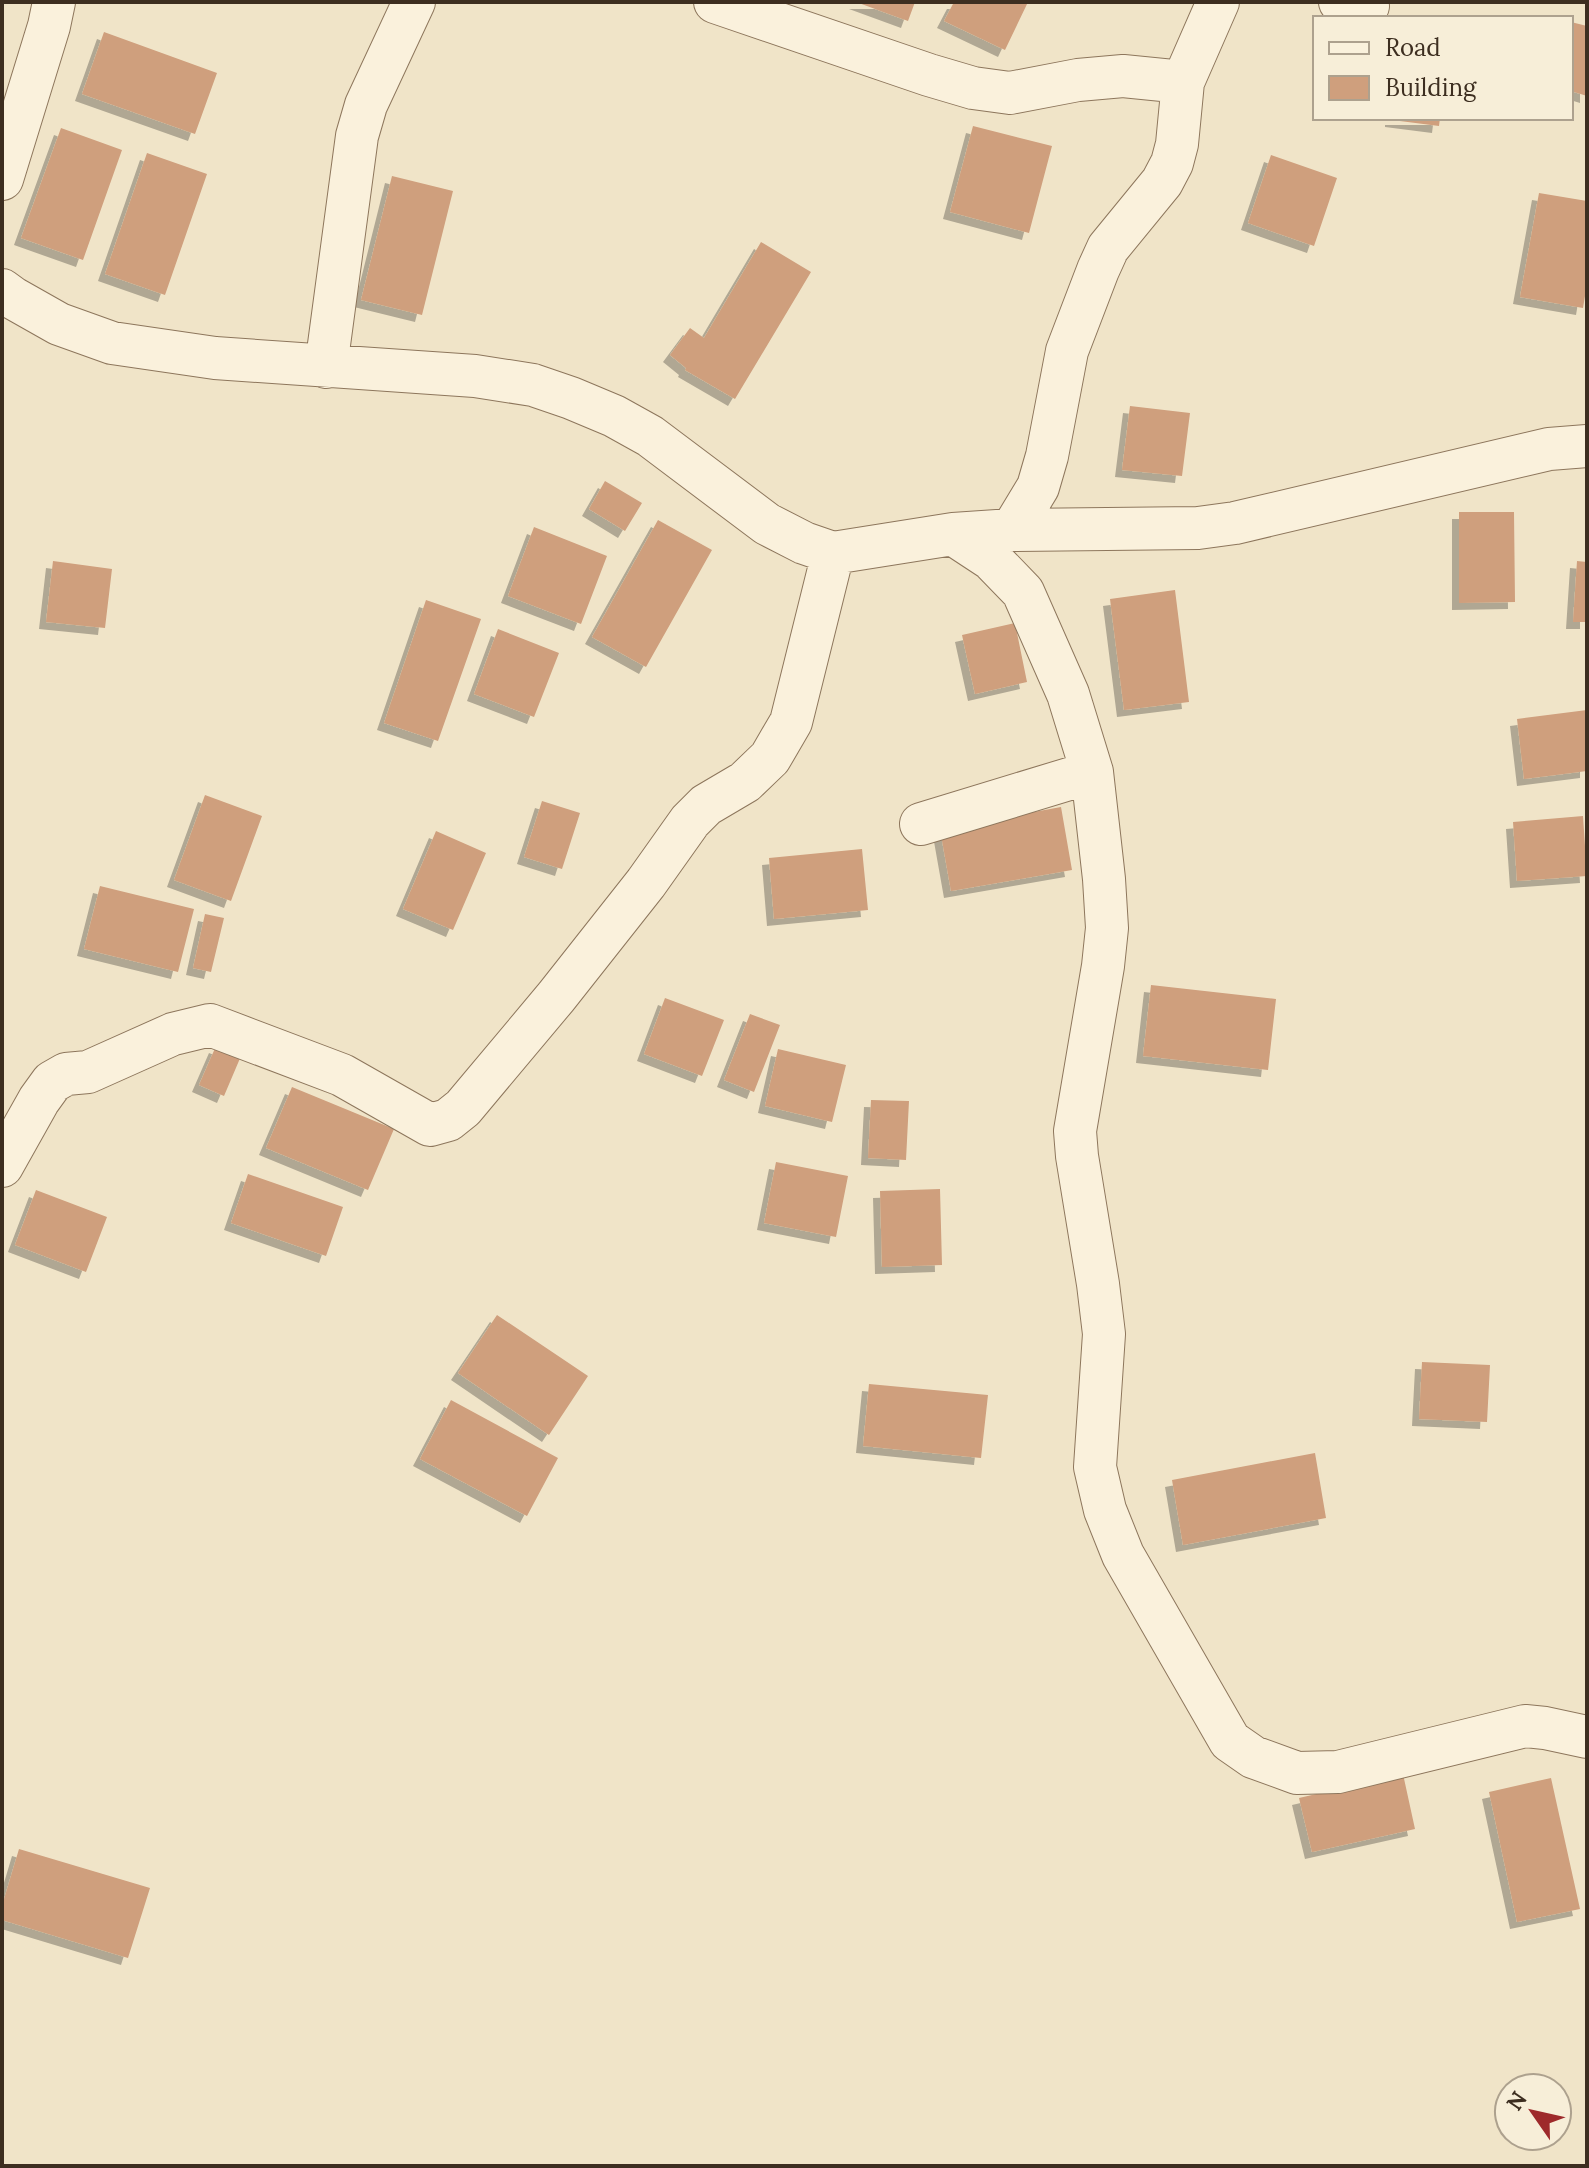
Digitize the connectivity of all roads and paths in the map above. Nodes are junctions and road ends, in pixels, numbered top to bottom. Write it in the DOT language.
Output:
graph roads {
  1 [pos="54,2"];
  2 [pos="414,2"];
  3 [pos="715,2"];
  4 [pos="1218,2"];
  5 [pos="1183,82"];
  6 [pos="2,179"];
  7 [pos="2,290"];
  8 [pos="326,367"];
  9 [pos="1587,446"];
  10 [pos="1012,530"];
  11 [pos="953,534"];
  12 [pos="833,553"];
  13 [pos="1092,772"];
  14 [pos="921,824"];
  15 [pos="2,1166"];
  16 [pos="1587,1737"];
  1 -- 6 [label="street"];
  2 -- 8 [label="street"];
  3 -- 5 [label="street"];
  4 -- 5 [label="street"];
  5 -- 10 [label="street"];
  7 -- 8 [label="street"];
  8 -- 12 [label="street"];
  9 -- 10 [label="street"];
  10 -- 11 [label="street"];
  11 -- 12 [label="street"];
  11 -- 13 [label="street"];
  12 -- 15 [label="street"];
  13 -- 14 [label="street"];
  13 -- 16 [label="street"];
}
